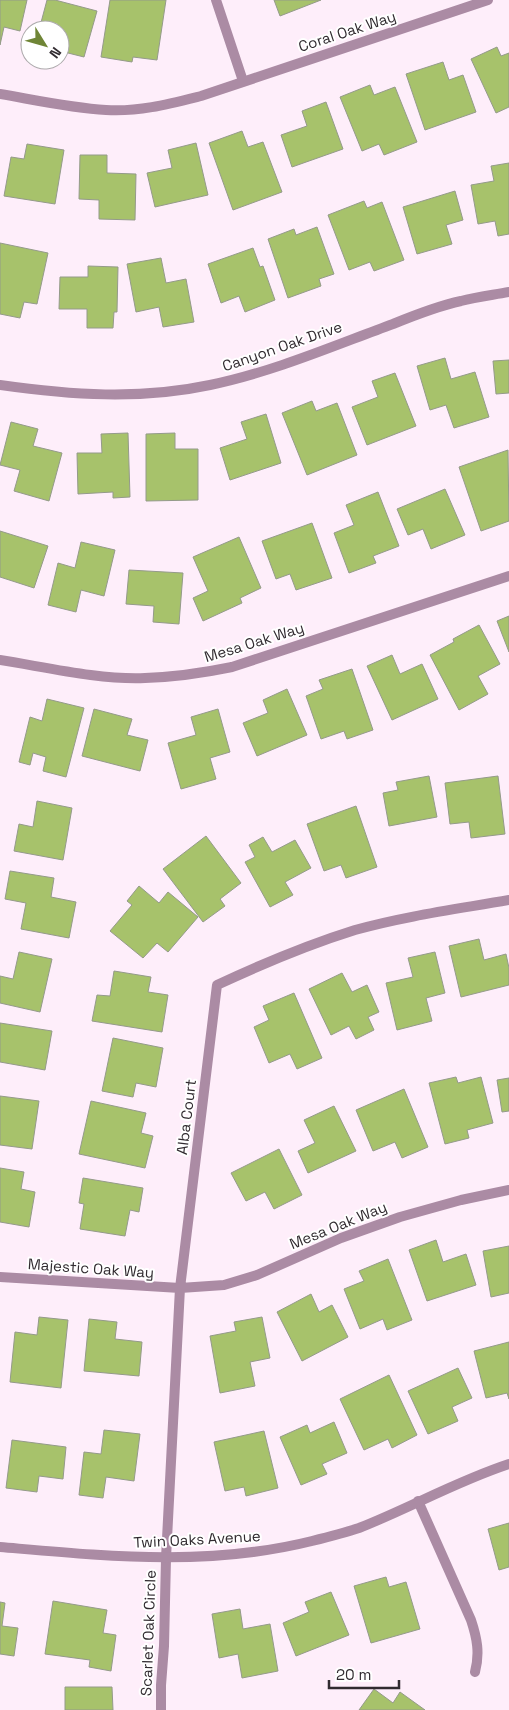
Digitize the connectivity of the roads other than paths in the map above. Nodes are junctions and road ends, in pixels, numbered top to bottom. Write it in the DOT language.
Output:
graph roads {
  1 [pos="216,0"];
  2 [pos="488,0"];
  3 [pos="243,81"];
  4 [pos="0,94"];
  5 [pos="509,292"];
  6 [pos="0,385"];
  7 [pos="509,576"];
  8 [pos="0,660"];
  9 [pos="509,900"];
  10 [pos="509,1190"];
  11 [pos="0,1277"];
  12 [pos="180,1288"];
  13 [pos="509,1464"];
  14 [pos="418,1501"];
  15 [pos="0,1547"];
  16 [pos="166,1558"];
  17 [pos="475,1672"];
  18 [pos="161,1710"];
  1 -- 3 [label="street"];
  2 -- 3 [label="street, Coral Oak Way"];
  3 -- 4 [label="street, Coral Oak Way"];
  5 -- 6 [label="street, Canyon Oak Drive"];
  7 -- 8 [label="street, Mesa Oak Way"];
  9 -- 12 [label="street, Alba Court"];
  10 -- 12 [label="street, Mesa Oak Way"];
  11 -- 12 [label="street, Majestic Oak Way"];
  12 -- 16 [label="street, Alba Court"];
  13 -- 14 [label="street, Twin Oaks Avenue"];
  14 -- 16 [label="street, Twin Oaks Avenue"];
  14 -- 17 [label="street"];
  15 -- 16 [label="street, Twin Oaks Avenue"];
  16 -- 18 [label="street, Scarlet Oak Circle"];
}
